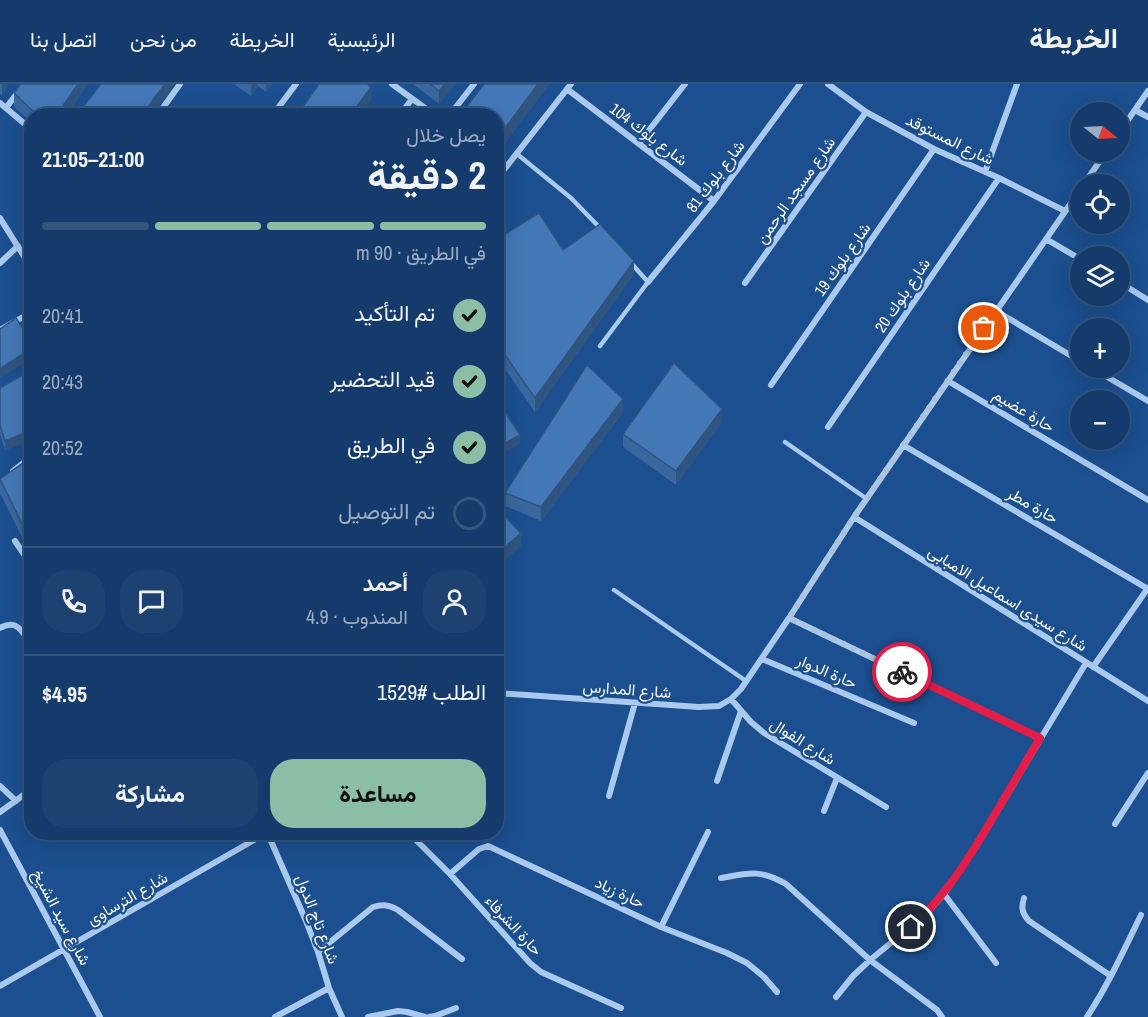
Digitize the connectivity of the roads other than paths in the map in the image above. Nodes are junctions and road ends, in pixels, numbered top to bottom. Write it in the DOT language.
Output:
graph roads {
  1 [pos="24,84"];
  2 [pos="180,84"];
  3 [pos="296,84"];
  4 [pos="392,84"];
  5 [pos="474,84"];
  6 [pos="685,84"];
  7 [pos="800,84"];
  8 [pos="828,84"];
  9 [pos="1017,84"];
  10 [pos="569,86"];
  11 [pos="1148,91"];
  12 [pos="412,99"];
  13 [pos="0,103"];
  14 [pos="6,108"];
  15 [pos="164,108"];
  16 [pos="278,108"];
  17 [pos="405,108"];
  18 [pos="425,108"];
  19 [pos="454,108"];
  20 [pos="1135,110"];
  21 [pos="866,112"];
  22 [pos="1130,117"];
  23 [pos="1148,117"];
  24 [pos="24,123"];
  25 [pos="639,143"];
  26 [pos="934,149"];
  27 [pos="517,154"];
  28 [pos="504,164"];
  29 [pos="507,166"];
  30 [pos="504,169"];
  31 [pos="985,172"];
  32 [pos="999,178"];
  33 [pos="714,201"];
  34 [pos="1070,204"];
  35 [pos="1065,211"];
  36 [pos="0,218"];
  37 [pos="605,234"];
  38 [pos="1046,239"];
  39 [pos="18,246"];
  40 [pos="1070,253"];
  41 [pos="24,256"];
  42 [pos="627,258"];
  43 [pos="0,263"];
  44 [pos="648,282"];
  45 [pos="745,283"];
  46 [pos="1130,289"];
  47 [pos="1148,300"];
  48 [pos="996,311"];
  49 [pos="24,316"];
  50 [pos="0,330"];
  51 [pos="600,346"];
  52 [pos="1070,355"];
  53 [pos="1109,378"];
  54 [pos="948,381"];
  55 [pos="771,385"];
  56 [pos="1148,401"];
  57 [pos="828,427"];
  58 [pos="784,442"];
  59 [pos="903,446"];
  60 [pos="24,462"];
  61 [pos="8,475"];
  62 [pos="867,499"];
  63 [pos="1148,500"];
  64 [pos="854,517"];
  65 [pos="15,541"];
  66 [pos="24,554"];
  67 [pos="1148,588"];
  68 [pos="614,590"];
  69 [pos="789,618"];
  70 [pos="0,628"];
  71 [pos="24,635"];
  72 [pos="762,659"];
  73 [pos="1086,663"];
  74 [pos="1093,667"];
  75 [pos="746,681"];
  76 [pos="504,694"];
  77 [pos="731,699"];
  78 [pos="1148,701"];
  79 [pos="635,703"];
  80 [pos="741,711"];
  81 [pos="914,723"];
  82 [pos="1040,738"];
  83 [pos="1148,773"];
  84 [pos="837,778"];
  85 [pos="717,781"];
  86 [pos="0,786"];
  87 [pos="24,795"];
  88 [pos="609,796"];
  89 [pos="16,801"];
  90 [pos="886,807"];
  91 [pos="0,812"];
  92 [pos="824,812"];
  93 [pos="1115,824"];
  94 [pos="0,830"];
  95 [pos="708,832"];
  96 [pos="256,840"];
  97 [pos="271,840"];
  98 [pos="416,840"];
  99 [pos="450,874"];
  100 [pos="721,878"];
  101 [pos="944,894"];
  102 [pos="1024,898"];
  103 [pos="1141,915"];
  104 [pos="661,927"];
  105 [pos="64,950"];
  106 [pos="318,952"];
  107 [pos="462,959"];
  108 [pos="870,960"];
  109 [pos="996,963"];
  110 [pos="1111,976"];
  111 [pos="0,986"];
  112 [pos="329,988"];
  113 [pos="777,992"];
  114 [pos="836,997"];
  115 [pos="456,1008"];
  116 [pos="621,1008"];
  117 [pos="100,1017"];
  118 [pos="275,1017"];
  119 [pos="342,1017"];
  120 [pos="368,1017"];
  121 [pos="427,1017"];
  122 [pos="942,1017"];
  123 [pos="1087,1017"];
  1 -- 14 [label="street"];
  2 -- 15 [label="street"];
  3 -- 16 [label="street"];
  4 -- 12 [label="street"];
  5 -- 19 [label="street"];
  6 -- 25 [label="street"];
  7 -- 33 [label="street, شارع بلوك 81"];
  8 -- 21 [label="street, شارع المستوقد"];
  9 -- 31 [label="street"];
  10 -- 25 [label="street, شارع بلوك 104"];
  10 -- 27 [label="street"];
  11 -- 20 [label="street"];
  12 -- 17 [label="street"];
  12 -- 18 [label="street"];
  13 -- 14 [label="street"];
  14 -- 24 [label="street"];
  20 -- 22 [label="street"];
  20 -- 23 [label="street"];
  21 -- 26 [label="street, شارع المستوقد"];
  21 -- 45 [label="street, شارع مسجد الرحمن"];
  25 -- 33 [label="street, شارع بلوك 104"];
  26 -- 31 [label="street, شارع المستوقد"];
  26 -- 55 [label="street, شارع بلوك 19"];
  27 -- 29 [label="street"];
  27 -- 37 [label="lane"];
  28 -- 29 [label="street"];
  29 -- 30 [label="street"];
  31 -- 32 [label="street, شارع المستوقد"];
  32 -- 35 [label="street, شارع المستوقد"];
  32 -- 57 [label="street, شارع بلوك 20"];
  33 -- 44 [label="street, شارع بلوك 81"];
  34 -- 35 [label="street"];
  35 -- 38 [label="street"];
  36 -- 39 [label="street"];
  38 -- 40 [label="street"];
  38 -- 48 [label="street"];
  39 -- 41 [label="street"];
  39 -- 43 [label="street"];
  42 -- 44 [label="lane"];
  44 -- 51 [label="lane"];
  46 -- 47 [label="street"];
  48 -- 52 [label="street"];
  48 -- 54 [label="street"];
  49 -- 50 [label="street"];
  53 -- 56 [label="street"];
  54 -- 59 [label="street"];
  54 -- 63 [label="street, حارة عضيم"];
  58 -- 62 [label="lane"];
  59 -- 62 [label="street"];
  59 -- 67 [label="street, حارة مطر"];
  60 -- 61 [label="street"];
  62 -- 64 [label="street"];
  64 -- 69 [label="street"];
  64 -- 73 [label="street, شارع سيدى اسماعيل الامبابى"];
  65 -- 66 [label="street"];
  67 -- 74 [label="street"];
  68 -- 75 [label="lane"];
  69 -- 72 [label="street"];
  69 -- 82 [label="street"];
  70 -- 71 [label="street"];
  72 -- 75 [label="street"];
  72 -- 81 [label="street, حارة الدوار"];
  73 -- 74 [label="street, شارع سيدى اسماعيل الامبابى"];
  73 -- 82 [label="street"];
  74 -- 78 [label="street, شارع سيدى اسماعيل الامبابى"];
  75 -- 77 [label="street"];
  76 -- 79 [label="street, شارع المدارس"];
  77 -- 79 [label="street, شارع المدارس"];
  77 -- 80 [label="street, شارع الفوال"];
  79 -- 88 [label="street"];
  80 -- 84 [label="street, شارع الفوال"];
  80 -- 85 [label="street"];
  82 -- 101 [label="street"];
  83 -- 93 [label="street"];
  84 -- 90 [label="street, شارع الفوال"];
  84 -- 92 [label="street, شارع الفوال"];
  86 -- 89 [label="street"];
  87 -- 89 [label="street"];
  89 -- 91 [label="street"];
  94 -- 105 [label="street, شارع سيد الشيخ"];
  95 -- 104 [label="street"];
  96 -- 105 [label="street, شارع الترساوى"];
  97 -- 106 [label="street, شارع تاج الدول"];
  98 -- 99 [label="street, حارة الشرفاء"];
  99 -- 104 [label="street, حارة زياد"];
  99 -- 116 [label="street, حارة الشرفاء"];
  100 -- 108 [label="street"];
  101 -- 108 [label="street"];
  101 -- 109 [label="street"];
  102 -- 110 [label="street"];
  103 -- 110 [label="street"];
  104 -- 113 [label="street, حارة زياد"];
  105 -- 111 [label="street, شارع الترساوى"];
  105 -- 117 [label="street, شارع سيد الشيخ"];
  106 -- 107 [label="street"];
  106 -- 112 [label="street, شارع تاج الدول"];
  108 -- 114 [label="street"];
  108 -- 122 [label="street"];
  110 -- 123 [label="street"];
  112 -- 118 [label="street"];
  112 -- 119 [label="street, شارع تاج الدول"];
  115 -- 121 [label="street"];
  120 -- 121 [label="street"];
}
